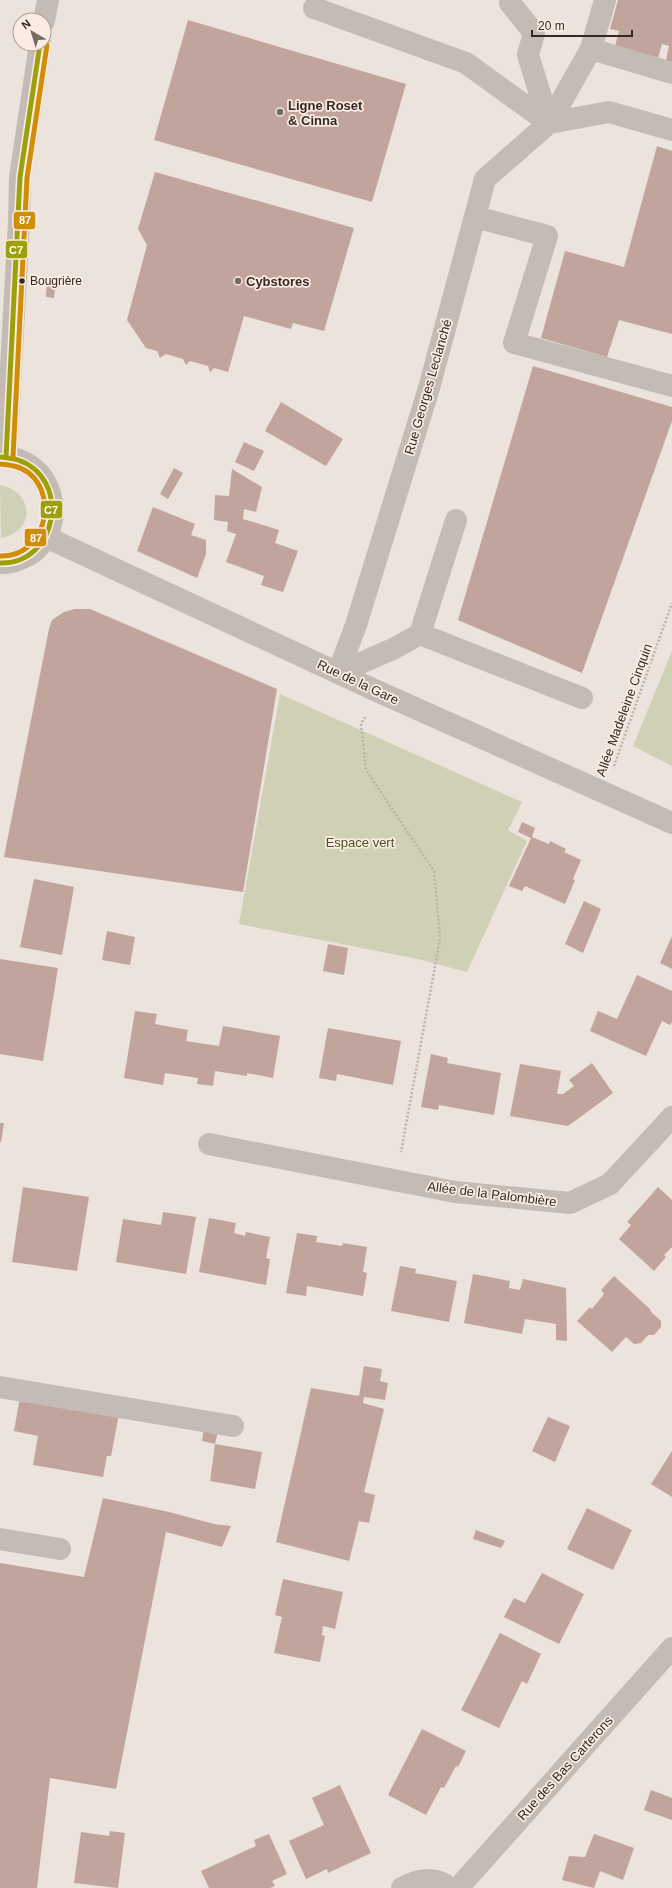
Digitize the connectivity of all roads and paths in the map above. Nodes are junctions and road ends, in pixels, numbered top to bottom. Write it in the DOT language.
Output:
graph roads {
  1 [pos="48,0"];
  2 [pos="511,0"];
  3 [pos="605,0"];
  4 [pos="314,8"];
  5 [pos="46,12"];
  6 [pos="591,49"];
  7 [pos="39,52"];
  8 [pos="672,73"];
  9 [pos="550,123"];
  10 [pos="672,130"];
  11 [pos="475,217"];
  12 [pos="672,386"];
  13 [pos="3,457"];
  14 [pos="456,520"];
  15 [pos="46,537"];
  16 [pos="0,564"];
  17 [pos="672,604"];
  18 [pos="420,634"];
  19 [pos="338,673"];
  20 [pos="379,692"];
  21 [pos="582,698"];
  22 [pos="605,794"];
  23 [pos="672,823"];
  24 [pos="672,1117"];
  25 [pos="209,1144"];
  26 [pos="396,1180"];
  27 [pos="0,1387"];
  28 [pos="233,1426"];
  29 [pos="0,1539"];
  30 [pos="60,1549"];
  31 [pos="672,1648"];
  32 [pos="402,1888"];
  33 [pos="450,1888"];
  34 [pos="458,1888"];
  1 -- 5 [label="street"];
  2 -- 9 [label="street"];
  3 -- 6 [label="street"];
  4 -- 9 [label="street"];
  6 -- 8 [label="street"];
  6 -- 9 [label="street"];
  7 -- 13 [label="street"];
  9 -- 10 [label="street"];
  9 -- 11 [label="street, Rue Georges Leclanché"];
  11 -- 12 [label="street"];
  11 -- 19 [label="street, Rue Georges Leclanché"];
  13 -- 15 [label="street"];
  14 -- 18 [label="street"];
  15 -- 16 [label="street"];
  15 -- 19 [label="street, Rue de la Gare"];
  17 -- 22 [label="path, Allée Madeleine Cinquin"];
  18 -- 19 [label="street"];
  18 -- 21 [label="street"];
  19 -- 20 [label="street, Rue de la Gare"];
  20 -- 22 [label="street, Rue de la Gare"];
  20 -- 26 [label="path"];
  22 -- 23 [label="street, Rue de la Gare"];
  24 -- 26 [label="street, Allée de la Palombière"];
  25 -- 26 [label="street, Allée de la Palombière"];
  27 -- 28 [label="street"];
  29 -- 30 [label="street"];
  31 -- 34 [label="street, Rue des Bas Carterons"];
  32 -- 33 [label="street"];
}
